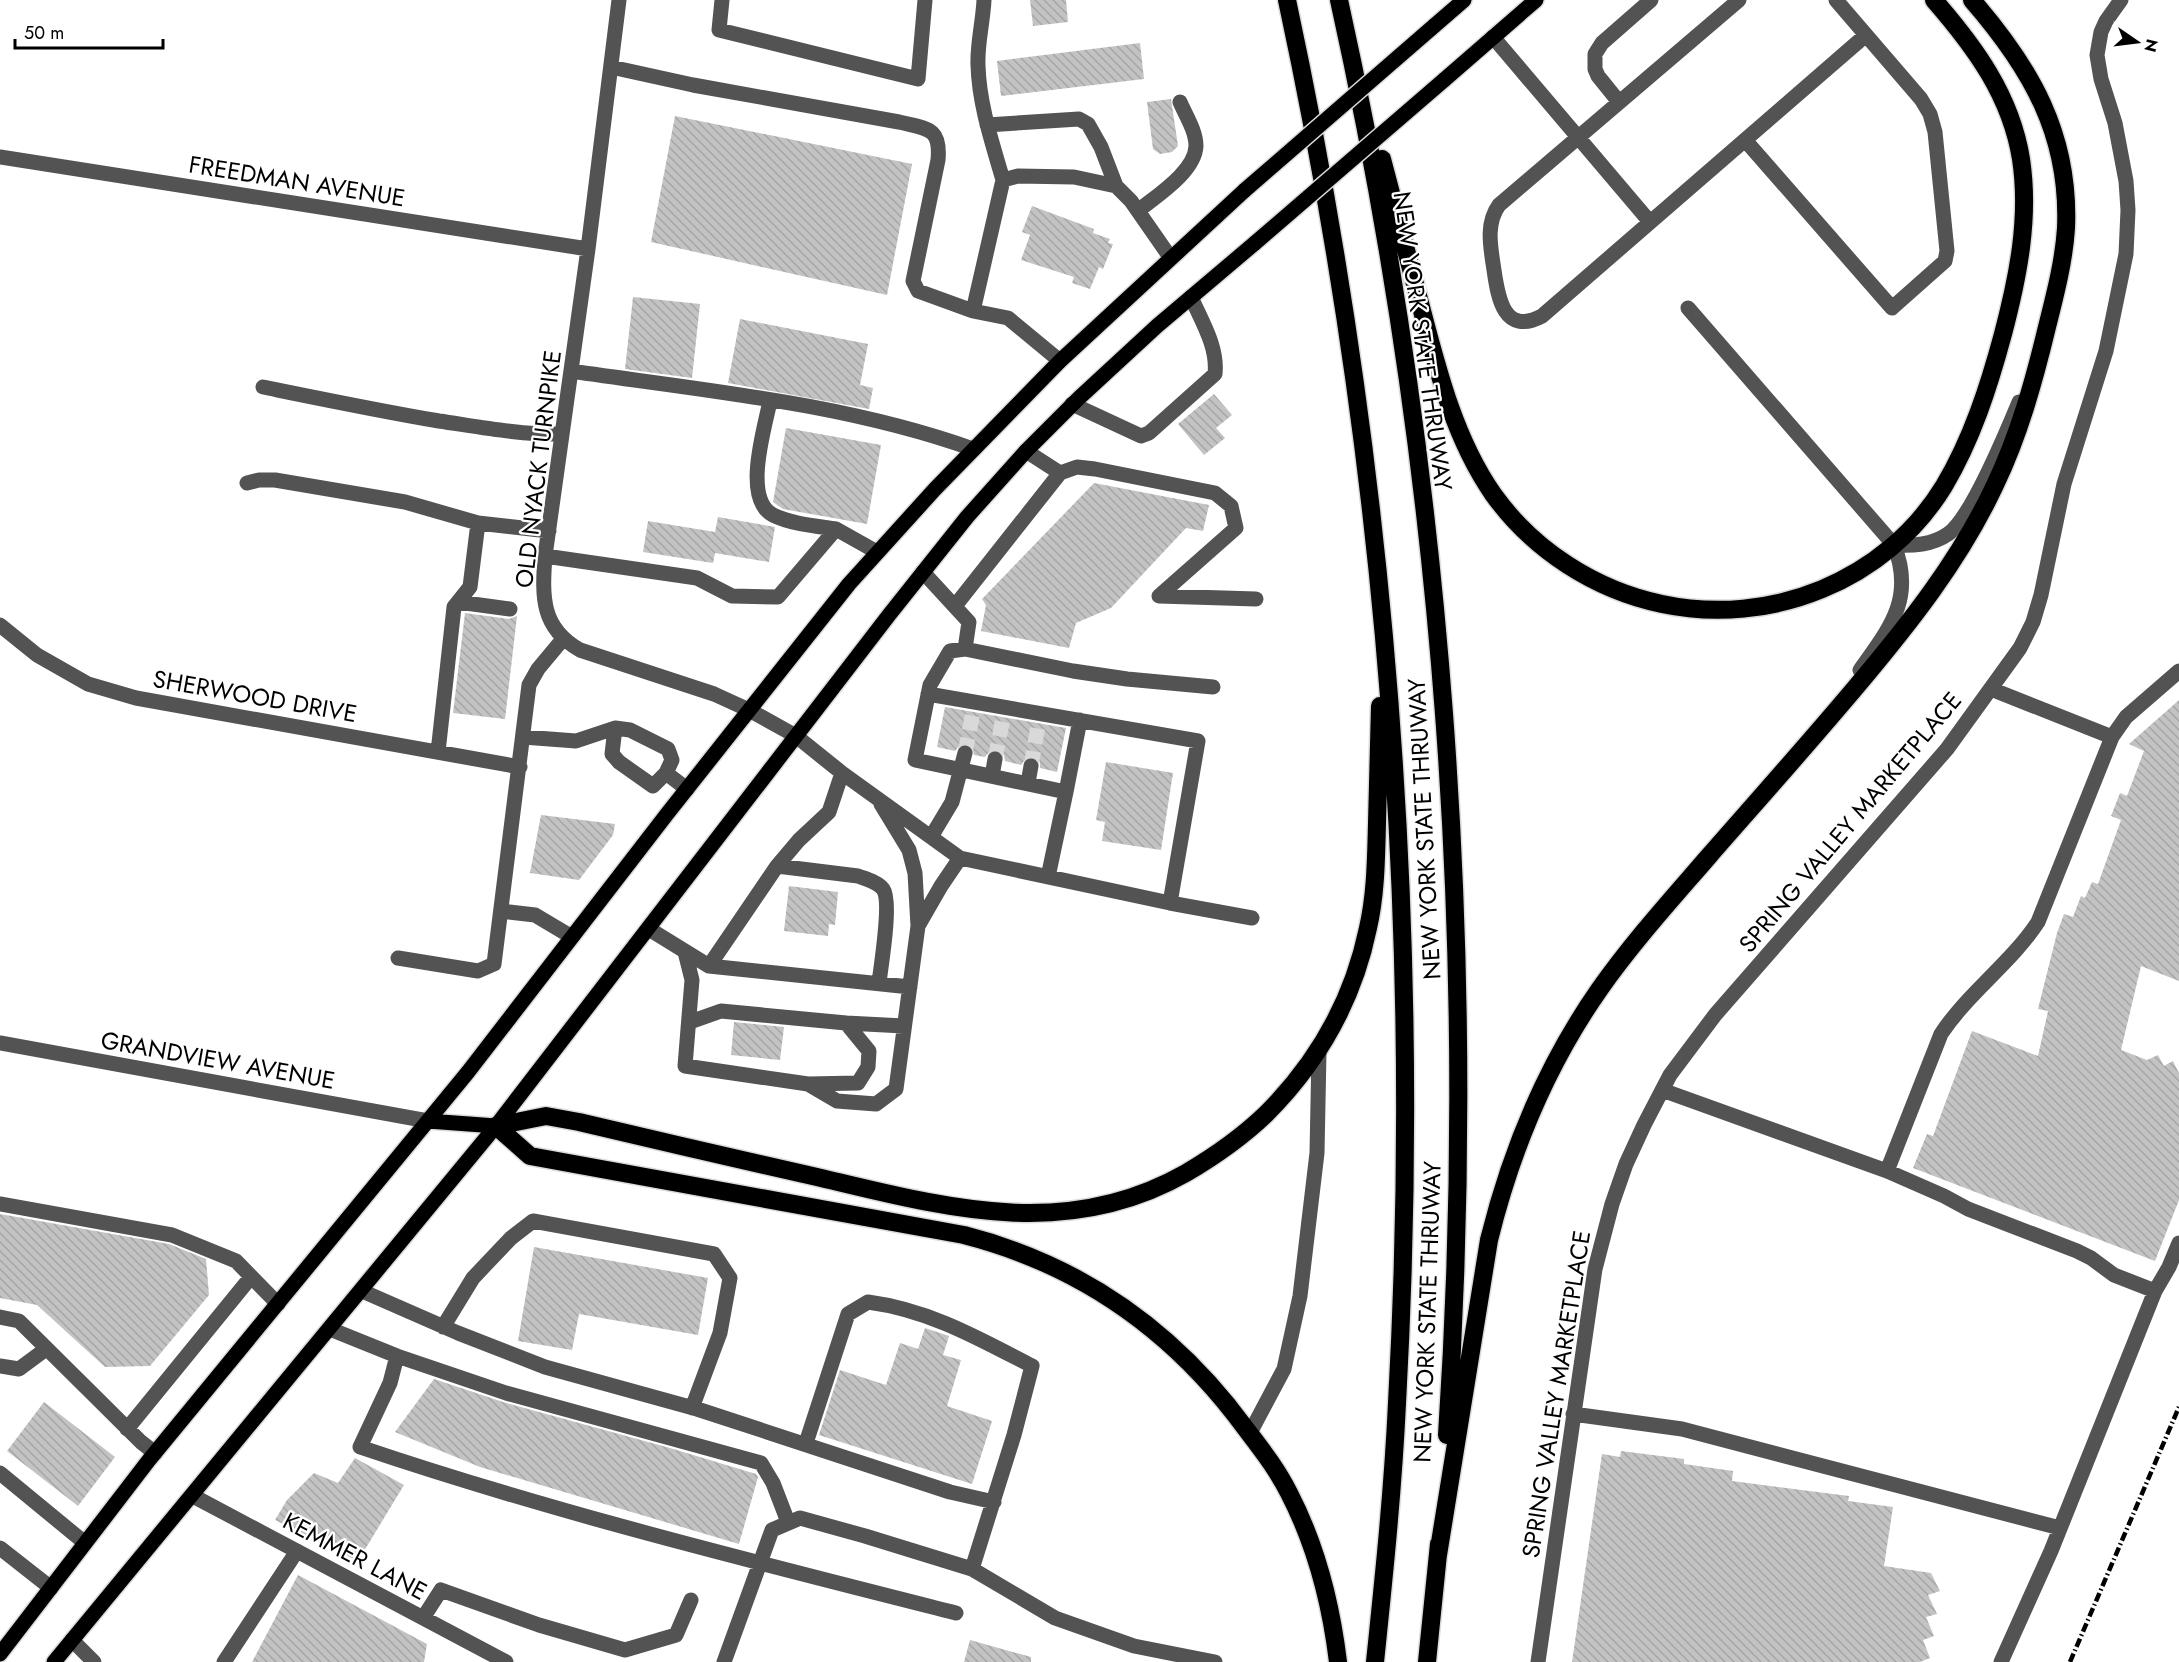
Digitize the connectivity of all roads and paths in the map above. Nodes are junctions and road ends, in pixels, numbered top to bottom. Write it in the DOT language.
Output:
graph roads {
  1 [pos="619,0"];
  2 [pos="722,0"];
  3 [pos="925,0"];
  4 [pos="984,0"];
  5 [pos="1287,0"];
  6 [pos="1339,0"];
  7 [pos="1464,0"];
  8 [pos="1536,0"];
  9 [pos="1651,0"];
  10 [pos="1739,0"];
  11 [pos="1836,0"];
  12 [pos="1934,0"];
  13 [pos="1972,0"];
  14 [pos="2121,0"];
  15 [pos="1866,35"];
  16 [pos="1492,37"];
  17 [pos="611,67"];
  18 [pos="1180,102"];
  19 [pos="1619,102"];
  20 [pos="987,125"];
  21 [pos="1578,137"];
  22 [pos="1745,140"];
  23 [pos="0,157"];
  24 [pos="1003,180"];
  25 [pos="1116,186"];
  26 [pos="1138,211"];
  27 [pos="1650,222"];
  28 [pos="588,249"];
  29 [pos="1170,257"];
  30 [pos="1191,297"];
  31 [pos="1688,308"];
  32 [pos="973,311"];
  33 [pos="2050,316"];
  34 [pos="1060,361"];
  35 [pos="571,371"];
  36 [pos="263,387"];
  37 [pos="770,400"];
  38 [pos="1072,404"];
  39 [pos="562,434"];
  40 [pos="973,449"];
  41 [pos="1026,452"];
  42 [pos="1060,473"];
  43 [pos="247,483"];
  44 [pos="478,523"];
  45 [pos="836,529"];
  46 [pos="549,531"];
  47 [pos="1894,544"];
  48 [pos="877,552"];
  49 [pos="545,556"];
  50 [pos="923,572"];
  51 [pos="1256,599"];
  52 [pos="458,602"];
  53 [pos="955,606"];
  54 [pos="510,609"];
  55 [pos="1383,615"];
  56 [pos="0,625"];
  57 [pos="563,639"];
  58 [pos="965,649"];
  59 [pos="2179,671"];
  60 [pos="1213,687"];
  61 [pos="1991,689"];
  62 [pos="928,694"];
  63 [pos="749,710"];
  64 [pos="1080,720"];
  65 [pos="615,728"];
  66 [pos="796,736"];
  67 [pos="2112,736"];
  68 [pos="523,737"];
  69 [pos="1808,743"];
  70 [pos="438,752"];
  71 [pos="964,753"];
  72 [pos="994,759"];
  73 [pos="1031,766"];
  74 [pos="520,767"];
  75 [pos="961,769"];
  76 [pos="666,773"];
  77 [pos="842,773"];
  78 [pos="992,776"];
  79 [pos="1028,783"];
  80 [pos="687,789"];
  81 [pos="1066,792"];
  82 [pos="878,798"];
  83 [pos="932,837"];
  84 [pos="960,858"];
  85 [pos="777,866"];
  86 [pos="1048,878"];
  87 [pos="1170,903"];
  88 [pos="501,911"];
  89 [pos="1252,918"];
  90 [pos="918,926"];
  91 [pos="649,929"];
  92 [pos="572,937"];
  93 [pos="685,952"];
  94 [pos="398,958"];
  95 [pos="709,966"];
  96 [pos="879,983"];
  97 [pos="910,987"];
  98 [pos="690,1022"];
  99 [pos="846,1023"];
  100 [pos="904,1026"];
  101 [pos="0,1043"];
  102 [pos="1319,1052"];
  103 [pos="808,1084"];
  104 [pos="1662,1090"];
  105 [pos="428,1121"];
  106 [pos="496,1126"];
  107 [pos="1887,1171"];
  108 [pos="0,1204"];
  109 [pos="2179,1244"];
  110 [pos="251,1277"];
  111 [pos="362,1291"];
  112 [pos="2155,1291"];
  113 [pos="278,1304"];
  114 [pos="0,1317"];
  115 [pos="443,1326"];
  116 [pos="330,1329"];
  117 [pos="46,1348"];
  118 [pos="397,1356"];
  119 [pos="0,1366"];
  120 [pos="692,1408"];
  121 [pos="1573,1414"];
  122 [pos="127,1429"];
  123 [pos="1250,1433"];
  124 [pos="806,1443"];
  125 [pos="155,1453"];
  126 [pos="0,1473"];
  127 [pos="193,1496"];
  128 [pos="994,1502"];
  129 [pos="788,1522"];
  130 [pos="2060,1528"];
  131 [pos="85,1543"];
  132 [pos="0,1548"];
  133 [pos="297,1551"];
  134 [pos="1438,1555"];
  135 [pos="760,1563"];
  136 [pos="972,1569"];
  137 [pos="51,1588"];
  138 [pos="692,1600"];
  139 [pos="956,1613"];
  140 [pos="423,1618"];
  141 [pos="72,1640"];
  142 [pos="0,1654"];
  143 [pos="501,1659"];
  144 [pos="54,1662"];
  145 [pos="94,1662"];
  146 [pos="224,1662"];
  147 [pos="724,1662"];
  148 [pos="1215,1662"];
  149 [pos="1338,1662"];
  150 [pos="1375,1662"];
  151 [pos="1427,1662"];
  152 [pos="1538,1662"];
  153 [pos="2001,1662"];
  1 -- 17 [label="street, OLD NYACK TURNPIKE"];
  2 -- 3 [label="street"];
  4 -- 20 [label="street"];
  5 -- 55 [label="highway, NEW YORK STATE THRUWAY"];
  6 -- 47 [label="highway"];
  6 -- 134 [label="highway, NEW YORK STATE THRUWAY"];
  7 -- 29 [label="main road, bridge"];
  8 -- 16 [label="main road"];
  9 -- 19 [label="street"];
  10 -- 19 [label="street"];
  11 -- 15 [label="street"];
  12 -- 47 [label="highway"];
  13 -- 33 [label="highway"];
  14 -- 61 [label="street, SPRING VALLEY MARKETPLACE"];
  15 -- 22 [label="street"];
  15 -- 22 [label="street"];
  16 -- 21 [label="street"];
  16 -- 30 [label="main road, bridge"];
  17 -- 28 [label="street, OLD NYACK TURNPIKE"];
  17 -- 32 [label="street"];
  18 -- 26 [label="street"];
  19 -- 21 [label="street"];
  20 -- 24 [label="street"];
  20 -- 25 [label="street"];
  21 -- 27 [label="street"];
  21 -- 27 [label="street"];
  22 -- 27 [label="street"];
  23 -- 28 [label="street, FREEDMAN AVENUE"];
  24 -- 25 [label="street"];
  24 -- 32 [label="street"];
  25 -- 26 [label="street"];
  26 -- 29 [label="street"];
  28 -- 35 [label="street, OLD NYACK TURNPIKE"];
  29 -- 34 [label="main road"];
  30 -- 38 [label="main road"];
  30 -- 38 [label="street"];
  31 -- 47 [label="street"];
  32 -- 34 [label="street"];
  33 -- 47 [label="street"];
  33 -- 69 [label="highway"];
  34 -- 40 [label="main road"];
  35 -- 37 [label="street"];
  35 -- 39 [label="street, OLD NYACK TURNPIKE"];
  36 -- 39 [label="street"];
  37 -- 40 [label="street"];
  37 -- 45 [label="street"];
  38 -- 41 [label="main road"];
  39 -- 46 [label="street, OLD NYACK TURNPIKE"];
  40 -- 48 [label="main road"];
  41 -- 42 [label="street"];
  41 -- 50 [label="main road"];
  42 -- 51 [label="street"];
  42 -- 53 [label="street"];
  43 -- 44 [label="street"];
  44 -- 46 [label="street"];
  44 -- 52 [label="street"];
  45 -- 48 [label="street"];
  45 -- 49 [label="street"];
  46 -- 49 [label="street, OLD NYACK TURNPIKE"];
  47 -- 69 [label="street"];
  48 -- 63 [label="main road"];
  49 -- 57 [label="street, OLD NYACK TURNPIKE"];
  50 -- 53 [label="street"];
  50 -- 66 [label="main road"];
  52 -- 54 [label="street"];
  52 -- 70 [label="street"];
  53 -- 58 [label="street"];
  55 -- 102 [label="highway"];
  55 -- 150 [label="highway, NEW YORK STATE THRUWAY"];
  56 -- 70 [label="street, SHERWOOD DRIVE"];
  57 -- 63 [label="street"];
  57 -- 68 [label="street"];
  58 -- 60 [label="street"];
  58 -- 62 [label="street"];
  59 -- 67 [label="street"];
  61 -- 67 [label="street"];
  61 -- 104 [label="street, SPRING VALLEY MARKETPLACE"];
  62 -- 64 [label="street"];
  62 -- 75 [label="street"];
  63 -- 66 [label="street"];
  63 -- 80 [label="main road"];
  64 -- 81 [label="street"];
  64 -- 87 [label="street"];
  65 -- 68 [label="street"];
  65 -- 76 [label="street"];
  65 -- 76 [label="street"];
  66 -- 77 [label="street"];
  66 -- 91 [label="main road"];
  67 -- 107 [label="street"];
  68 -- 74 [label="street"];
  69 -- 134 [label="highway"];
  70 -- 74 [label="street, SHERWOOD DRIVE"];
  71 -- 75 [label="street"];
  72 -- 78 [label="street"];
  73 -- 79 [label="street"];
  74 -- 88 [label="street"];
  75 -- 78 [label="street"];
  75 -- 83 [label="street"];
  76 -- 80 [label="street"];
  77 -- 82 [label="street"];
  77 -- 85 [label="street"];
  78 -- 79 [label="street"];
  79 -- 81 [label="street"];
  80 -- 92 [label="main road"];
  81 -- 86 [label="street"];
  82 -- 83 [label="street"];
  82 -- 90 [label="street"];
  83 -- 84 [label="street"];
  84 -- 86 [label="street"];
  84 -- 90 [label="street"];
  85 -- 95 [label="street"];
  85 -- 96 [label="street"];
  86 -- 87 [label="street"];
  87 -- 89 [label="street"];
  88 -- 92 [label="street"];
  88 -- 94 [label="street"];
  90 -- 97 [label="street"];
  91 -- 93 [label="street"];
  91 -- 106 [label="main road"];
  92 -- 105 [label="main road"];
  93 -- 95 [label="street"];
  93 -- 98 [label="street"];
  95 -- 96 [label="street"];
  96 -- 97 [label="street"];
  97 -- 100 [label="street"];
  98 -- 99 [label="street"];
  98 -- 103 [label="street"];
  99 -- 100 [label="street"];
  99 -- 103 [label="street"];
  100 -- 103 [label="street"];
  101 -- 105 [label="street, GRANDVIEW AVENUE"];
  102 -- 106 [label="highway"];
  102 -- 123 [label="street"];
  104 -- 107 [label="street"];
  104 -- 121 [label="street, SPRING VALLEY MARKETPLACE"];
  105 -- 106 [label="main road"];
  105 -- 113 [label="main road"];
  106 -- 111 [label="main road"];
  106 -- 123 [label="highway"];
  107 -- 112 [label="street"];
  108 -- 110 [label="street"];
  109 -- 112 [label="street"];
  110 -- 113 [label="street"];
  110 -- 122 [label="street"];
  111 -- 115 [label="street"];
  111 -- 116 [label="main road"];
  112 -- 130 [label="street"];
  113 -- 125 [label="main road"];
  114 -- 117 [label="street"];
  115 -- 120 [label="street"];
  115 -- 120 [label="street"];
  116 -- 118 [label="street"];
  116 -- 127 [label="main road"];
  117 -- 119 [label="street"];
  117 -- 122 [label="street"];
  118 -- 129 [label="street"];
  118 -- 135 [label="street"];
  120 -- 124 [label="street"];
  121 -- 130 [label="street"];
  121 -- 152 [label="street, SPRING VALLEY MARKETPLACE"];
  122 -- 125 [label="street"];
  123 -- 149 [label="highway"];
  124 -- 128 [label="street"];
  124 -- 128 [label="street"];
  125 -- 131 [label="main road"];
  126 -- 131 [label="street"];
  127 -- 133 [label="street, KEMMER LANE"];
  127 -- 141 [label="main road"];
  128 -- 136 [label="street"];
  129 -- 135 [label="street"];
  129 -- 136 [label="street"];
  130 -- 153 [label="street"];
  131 -- 137 [label="main road"];
  132 -- 137 [label="street"];
  133 -- 140 [label="street, KEMMER LANE"];
  133 -- 146 [label="street"];
  134 -- 151 [label="highway, NEW YORK STATE THRUWAY"];
  135 -- 139 [label="street"];
  135 -- 147 [label="street"];
  136 -- 148 [label="street"];
  137 -- 142 [label="main road"];
  138 -- 140 [label="street"];
  140 -- 143 [label="street, KEMMER LANE"];
  141 -- 144 [label="main road"];
  141 -- 145 [label="street"];
}
